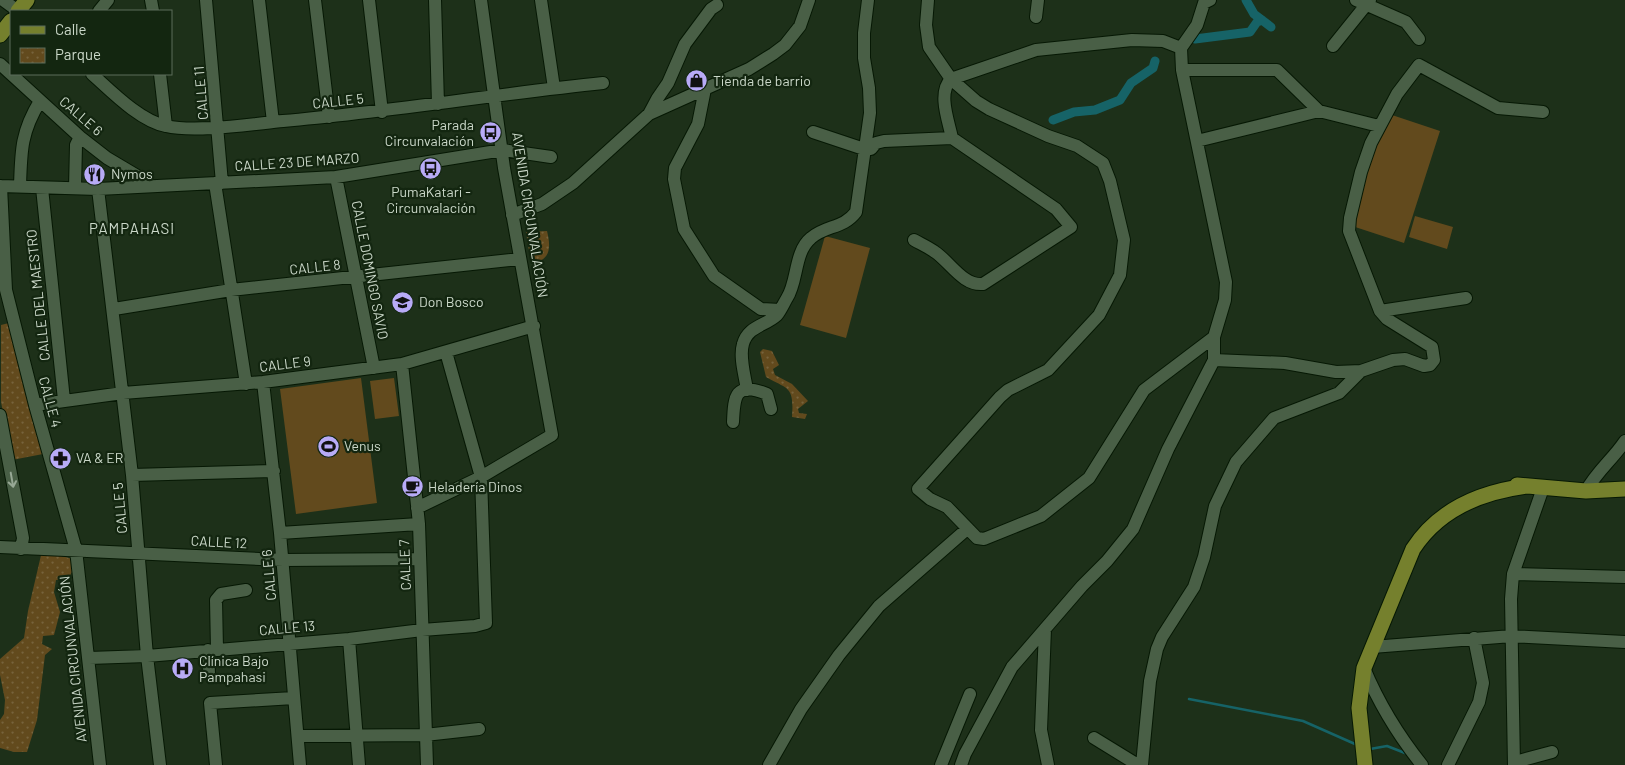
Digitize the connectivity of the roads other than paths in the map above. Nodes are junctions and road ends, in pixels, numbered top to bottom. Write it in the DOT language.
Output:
graph roads {
  1 [pos="3,0"];
  2 [pos="27,0"];
  3 [pos="108,0"];
  4 [pos="206,0"];
  5 [pos="259,0"];
  6 [pos="315,0"];
  7 [pos="369,0"];
  8 [pos="435,0"];
  9 [pos="481,0"];
  10 [pos="541,0"];
  11 [pos="810,0"];
  12 [pos="868,0"];
  13 [pos="928,0"];
  14 [pos="1038,0"];
  15 [pos="1210,0"];
  16 [pos="1364,2"];
  17 [pos="717,5"];
  18 [pos="17,10"];
  19 [pos="19,10"];
  20 [pos="100,10"];
  21 [pos="1036,17"];
  22 [pos="10,22"];
  23 [pos="0,36"];
  24 [pos="1419,39"];
  25 [pos="1333,46"];
  26 [pos="1181,48"];
  27 [pos="0,64"];
  28 [pos="1182,70"];
  29 [pos="10,73"];
  30 [pos="12,75"];
  31 [pos="93,75"];
  32 [pos="160,75"];
  33 [pos="951,79"];
  34 [pos="603,83"];
  35 [pos="554,88"];
  36 [pos="705,89"];
  37 [pos="496,95"];
  38 [pos="40,100"];
  39 [pos="438,104"];
  40 [pos="1319,111"];
  41 [pos="382,112"];
  42 [pos="1543,112"];
  43 [pos="649,114"];
  44 [pos="329,117"];
  45 [pos="272,122"];
  46 [pos="166,126"];
  47 [pos="219,126"];
  48 [pos="1379,126"];
  49 [pos="813,132"];
  50 [pos="80,136"];
  51 [pos="952,138"];
  52 [pos="1197,141"];
  53 [pos="864,148"];
  54 [pos="503,150"];
  55 [pos="551,157"];
  56 [pos="336,177"];
  57 [pos="219,183"];
  58 [pos="0,186"];
  59 [pos="142,186"];
  60 [pos="20,187"];
  61 [pos="42,188"];
  62 [pos="75,188"];
  63 [pos="98,188"];
  64 [pos="512,215"];
  65 [pos="914,240"];
  66 [pos="520,259"];
  67 [pos="356,278"];
  68 [pos="3,290"];
  69 [pos="231,290"];
  70 [pos="1466,298"];
  71 [pos="114,309"];
  72 [pos="780,310"];
  73 [pos="1380,311"];
  74 [pos="534,326"];
  75 [pos="1214,337"];
  76 [pos="446,352"];
  77 [pos="1214,360"];
  78 [pos="402,364"];
  79 [pos="374,368"];
  80 [pos="1361,371"];
  81 [pos="263,382"];
  82 [pos="246,384"];
  83 [pos="747,390"];
  84 [pos="123,393"];
  85 [pos="64,400"];
  86 [pos="35,405"];
  87 [pos="771,409"];
  88 [pos="0,415"];
  89 [pos="733,422"];
  90 [pos="1625,441"];
  91 [pos="274,471"];
  92 [pos="132,475"];
  93 [pos="481,478"];
  94 [pos="1543,488"];
  95 [pos="1625,489"];
  96 [pos="1586,491"];
  97 [pos="417,508"];
  98 [pos="418,524"];
  99 [pos="967,529"];
  100 [pos="280,533"];
  101 [pos="0,547"];
  102 [pos="22,549"];
  103 [pos="76,550"];
  104 [pos="138,552"];
  105 [pos="420,559"];
  106 [pos="283,560"];
  107 [pos="1513,574"];
  108 [pos="1625,577"];
  109 [pos="246,590"];
  110 [pos="1045,629"];
  111 [pos="422,630"];
  112 [pos="1512,636"];
  113 [pos="1474,638"];
  114 [pos="349,639"];
  115 [pos="290,642"];
  116 [pos="1625,642"];
  117 [pos="1372,647"];
  118 [pos="212,650"];
  119 [pos="147,656"];
  120 [pos="89,658"];
  121 [pos="1364,668"];
  122 [pos="209,673"];
  123 [pos="970,694"];
  124 [pos="294,698"];
  125 [pos="479,729"];
  126 [pos="356,735"];
  127 [pos="425,735"];
  128 [pos="298,736"];
  129 [pos="1094,738"];
  130 [pos="1552,752"];
  131 [pos="1515,763"];
  132 [pos="100,765"];
  133 [pos="160,765"];
  134 [pos="216,765"];
  135 [pos="300,765"];
  136 [pos="359,765"];
  137 [pos="427,765"];
  138 [pos="769,765"];
  139 [pos="941,765"];
  140 [pos="961,765"];
  141 [pos="1048,765"];
  142 [pos="1138,765"];
  143 [pos="1142,765"];
  144 [pos="1365,765"];
  145 [pos="1422,765"];
  146 [pos="1448,765"];
  1 -- 18 [label="street"];
  2 -- 19 [label="main road"];
  3 -- 20 [label="street"];
  4 -- 47 [label="street, CALLE 11"];
  5 -- 45 [label="street"];
  6 -- 44 [label="street"];
  7 -- 41 [label="street"];
  8 -- 39 [label="street"];
  9 -- 37 [label="street, AVENIDA CIRCUNVALACIÓN"];
  10 -- 35 [label="street"];
  11 -- 36 [label="street"];
  12 -- 53 [label="street"];
  13 -- 33 [label="street"];
  14 -- 21 [label="street"];
  15 -- 26 [label="street"];
  16 -- 24 [label="street"];
  16 -- 25 [label="street"];
  17 -- 43 [label="street"];
  22 -- 23 [label="main road"];
  26 -- 28 [label="street"];
  26 -- 33 [label="street"];
  27 -- 29 [label="street, CALLE 6"];
  28 -- 40 [label="street"];
  28 -- 52 [label="street"];
  30 -- 38 [label="street, CALLE 6"];
  31 -- 46 [label="street, CALLE 5"];
  32 -- 46 [label="street"];
  33 -- 51 [label="street"];
  33 -- 99 [label="street"];
  34 -- 35 [label="street, CALLE 5"];
  35 -- 37 [label="street, CALLE 5"];
  36 -- 43 [label="street"];
  36 -- 72 [label="street"];
  37 -- 39 [label="street, CALLE 5"];
  37 -- 54 [label="street, AVENIDA CIRCUNVALACIÓN"];
  38 -- 50 [label="street, CALLE 6"];
  38 -- 60 [label="street"];
  39 -- 41 [label="street, CALLE 5"];
  40 -- 48 [label="street"];
  40 -- 52 [label="street"];
  41 -- 44 [label="street, CALLE 5"];
  42 -- 48 [label="street"];
  43 -- 64 [label="street"];
  44 -- 45 [label="street, CALLE 5"];
  45 -- 47 [label="street, CALLE 5"];
  46 -- 47 [label="street, CALLE 5"];
  47 -- 57 [label="street, CALLE 11"];
  48 -- 73 [label="street"];
  49 -- 53 [label="street"];
  50 -- 59 [label="street, CALLE 6"];
  50 -- 62 [label="street"];
  51 -- 53 [label="street"];
  51 -- 65 [label="street"];
  52 -- 75 [label="street"];
  53 -- 72 [label="street"];
  54 -- 55 [label="street, CALLE 23 DE MARZO"];
  54 -- 56 [label="street, CALLE 23 DE MARZO"];
  54 -- 64 [label="street, AVENIDA CIRCUNVALACIÓN"];
  56 -- 57 [label="street, CALLE 23 DE MARZO"];
  56 -- 67 [label="street, CALLE DOMINGO SAVIO"];
  57 -- 59 [label="street, CALLE 23 DE MARZO"];
  57 -- 69 [label="street"];
  58 -- 60 [label="street, CALLE 23 DE MARZO"];
  58 -- 68 [label="street, CALLE 4"];
  59 -- 63 [label="street, CALLE 23 DE MARZO"];
  60 -- 61 [label="street, CALLE 23 DE MARZO"];
  61 -- 62 [label="street, CALLE 23 DE MARZO"];
  61 -- 85 [label="street, CALLE DEL MAESTRO"];
  62 -- 63 [label="street, CALLE 23 DE MARZO"];
  63 -- 71 [label="street, CALLE 5"];
  64 -- 66 [label="street, AVENIDA CIRCUNVALACIÓN"];
  66 -- 67 [label="street, CALLE 8"];
  66 -- 74 [label="street, AVENIDA CIRCUNVALACIÓN"];
  67 -- 69 [label="street, CALLE 8"];
  67 -- 79 [label="street, CALLE DOMINGO SAVIO"];
  68 -- 86 [label="street, CALLE 4"];
  69 -- 71 [label="street, CALLE 8"];
  69 -- 82 [label="street"];
  70 -- 73 [label="street"];
  71 -- 84 [label="street, CALLE 5"];
  72 -- 83 [label="street"];
  73 -- 80 [label="street"];
  74 -- 76 [label="street, CALLE 9"];
  74 -- 93 [label="street, AVENIDA CIRCUNVALACIÓN"];
  75 -- 77 [label="street"];
  75 -- 99 [label="street"];
  76 -- 78 [label="street, CALLE 9"];
  76 -- 93 [label="street"];
  77 -- 80 [label="street"];
  77 -- 110 [label="street"];
  78 -- 79 [label="street, CALLE 9"];
  78 -- 97 [label="street, CALLE 7"];
  79 -- 81 [label="street, CALLE 9"];
  80 -- 143 [label="street"];
  81 -- 82 [label="street, CALLE 9"];
  81 -- 91 [label="street, CALLE 6"];
  82 -- 84 [label="street, CALLE 9"];
  83 -- 87 [label="street"];
  83 -- 89 [label="street"];
  84 -- 85 [label="street, CALLE 9"];
  84 -- 92 [label="street, CALLE 5"];
  85 -- 86 [label="street, CALLE 9"];
  86 -- 103 [label="street, CALLE 4"];
  88 -- 102 [label="street, one-way"];
  90 -- 96 [label="street"];
  91 -- 92 [label="street"];
  91 -- 100 [label="street, CALLE 6"];
  92 -- 104 [label="street, CALLE 5"];
  93 -- 97 [label="street"];
  93 -- 111 [label="street, CALLE 13"];
  94 -- 96 [label="main road"];
  94 -- 107 [label="street"];
  94 -- 117 [label="main road"];
  95 -- 96 [label="main road"];
  97 -- 98 [label="street, CALLE 7"];
  98 -- 100 [label="street"];
  98 -- 105 [label="street, CALLE 7"];
  99 -- 138 [label="street"];
  100 -- 106 [label="street, CALLE 6"];
  101 -- 102 [label="street, CALLE 12"];
  102 -- 103 [label="street, CALLE 12"];
  103 -- 104 [label="street, CALLE 12"];
  103 -- 120 [label="street, AVENIDA CIRCUNVALACIÓN"];
  104 -- 106 [label="street, CALLE 12"];
  104 -- 119 [label="street, CALLE 5"];
  105 -- 106 [label="street, CALLE 12"];
  105 -- 111 [label="street, CALLE 7"];
  106 -- 115 [label="street, CALLE 6"];
  107 -- 108 [label="street"];
  107 -- 112 [label="street"];
  109 -- 118 [label="street"];
  110 -- 140 [label="street"];
  110 -- 141 [label="street"];
  111 -- 114 [label="street, CALLE 13"];
  111 -- 127 [label="street, CALLE 7"];
  112 -- 113 [label="street"];
  112 -- 116 [label="street"];
  112 -- 131 [label="street"];
  113 -- 117 [label="street"];
  113 -- 146 [label="street"];
  114 -- 115 [label="street, CALLE 13"];
  114 -- 126 [label="street"];
  115 -- 118 [label="street, CALLE 13"];
  115 -- 124 [label="street, CALLE 6"];
  117 -- 121 [label="main road"];
  118 -- 119 [label="street, CALLE 13"];
  118 -- 122 [label="street"];
  119 -- 120 [label="street, CALLE 13"];
  119 -- 133 [label="street, CALLE 5"];
  120 -- 132 [label="street, AVENIDA CIRCUNVALACIÓN"];
  121 -- 144 [label="main road"];
  121 -- 145 [label="street"];
  123 -- 139 [label="street"];
  124 -- 128 [label="street, CALLE 6"];
  124 -- 134 [label="street"];
  125 -- 127 [label="street"];
  126 -- 127 [label="street"];
  126 -- 128 [label="street"];
  126 -- 136 [label="street"];
  127 -- 137 [label="street, CALLE 7"];
  128 -- 135 [label="street, CALLE 6"];
  129 -- 142 [label="street"];
  130 -- 131 [label="street"];
}
